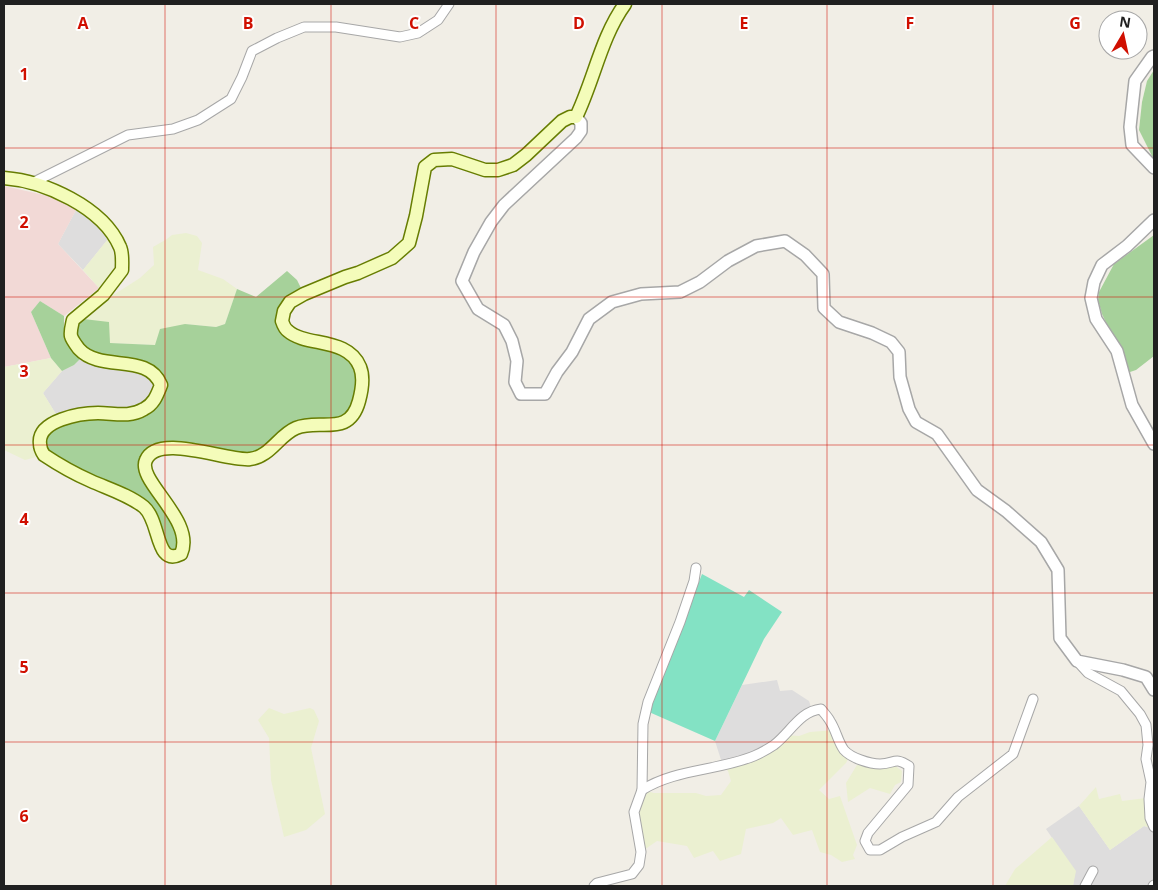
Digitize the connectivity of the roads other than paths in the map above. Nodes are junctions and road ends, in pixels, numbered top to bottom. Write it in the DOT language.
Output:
graph roads {
  1 [pos="449,4"];
  2 [pos="625,4"];
  3 [pos="1154,56"];
  4 [pos="576,117"];
  5 [pos="1154,168"];
  6 [pos="4,178"];
  7 [pos="32,183"];
  8 [pos="1154,220"];
  9 [pos="1154,444"];
  10 [pos="696,568"];
  11 [pos="1076,662"];
  12 [pos="1154,690"];
  13 [pos="1033,699"];
  14 [pos="642,790"];
  15 [pos="1154,827"];
  16 [pos="1093,871"];
  17 [pos="594,886"];
  18 [pos="1085,886"];
  1 -- 7 [label="street"];
  2 -- 4 [label="main road"];
  3 -- 5 [label="street"];
  4 -- 7 [label="main road"];
  4 -- 11 [label="street"];
  6 -- 7 [label="main road"];
  8 -- 9 [label="street"];
  10 -- 14 [label="street"];
  11 -- 12 [label="street"];
  11 -- 15 [label="street"];
  13 -- 14 [label="street"];
  14 -- 17 [label="street"];
  16 -- 18 [label="street"];
}
